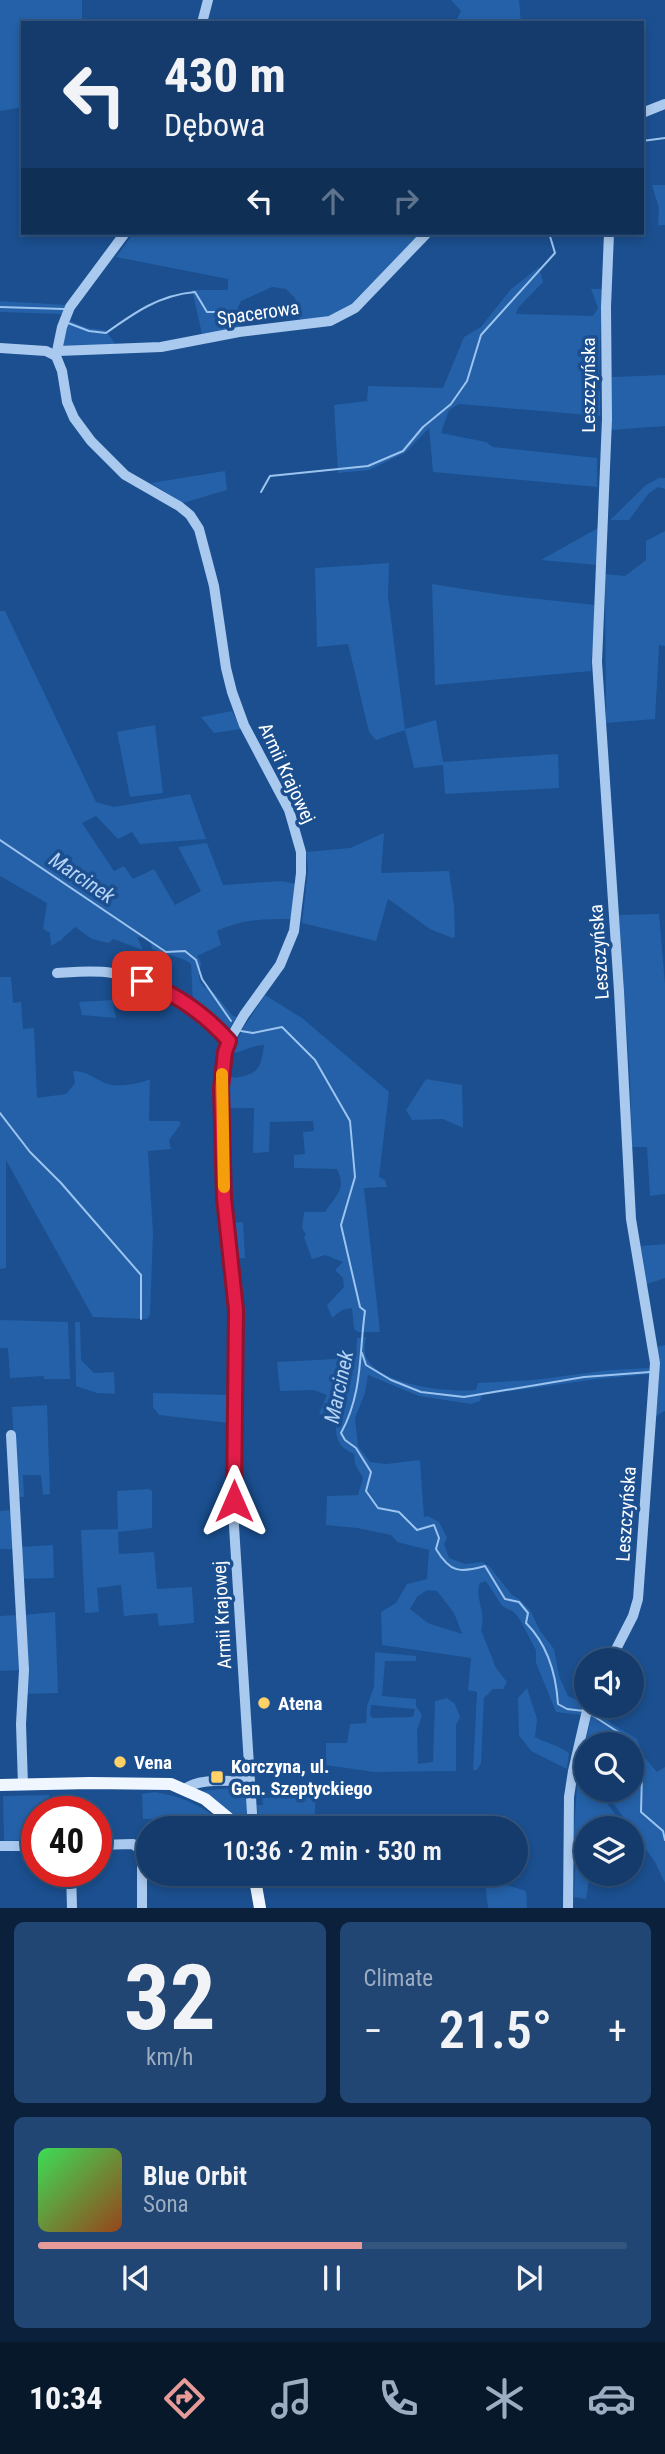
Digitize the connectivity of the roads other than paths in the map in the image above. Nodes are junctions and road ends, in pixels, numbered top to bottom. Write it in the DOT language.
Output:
graph roads {
  1 [pos="208,0"];
  2 [pos="203,21"];
  3 [pos="665,104"];
  4 [pos="644,112"];
  5 [pos="124,235"];
  6 [pos="425,235"];
  7 [pos="609,235"];
  8 [pos="0,348"];
  9 [pos="57,354"];
  10 [pos="57,972"];
  11 [pos="229,1041"];
  12 [pos="11,1435"];
  13 [pos="617,1648"];
  14 [pos="584,1718"];
  15 [pos="249,1781"];
  16 [pos="0,1785"];
  17 [pos="23,1785"];
  18 [pos="185,1789"];
  19 [pos="224,1816"];
  20 [pos="252,1816"];
  21 [pos="112,1845"];
  22 [pos="0,1846"];
  23 [pos="21,1846"];
  24 [pos="256,1886"];
  25 [pos="71,1887"];
  26 [pos="72,1908"];
  27 [pos="142,1908"];
  28 [pos="260,1908"];
  29 [pos="568,1908"];
  1 -- 2 [label="street"];
  3 -- 4 [label="street"];
  5 -- 9 [label="street"];
  6 -- 9 [label="street, Spacerowa"];
  7 -- 13 [label="street, Leszczyńska"];
  8 -- 9 [label="street, Spacerowa"];
  9 -- 11 [label="street, Armii Krajowej"];
  10 -- 11 [label="street"];
  11 -- 15 [label="street, Armii Krajowej"];
  12 -- 17 [label="street"];
  14 -- 29 [label="street"];
  15 -- 18 [label="street"];
  15 -- 20 [label="street, Armii Krajowej"];
  16 -- 17 [label="main road"];
  17 -- 18 [label="main road"];
  18 -- 19 [label="main road"];
  21 -- 27 [label="street"];
  22 -- 23 [label="street"];
  24 -- 28 [label="main road"];
  25 -- 26 [label="street"];
}
